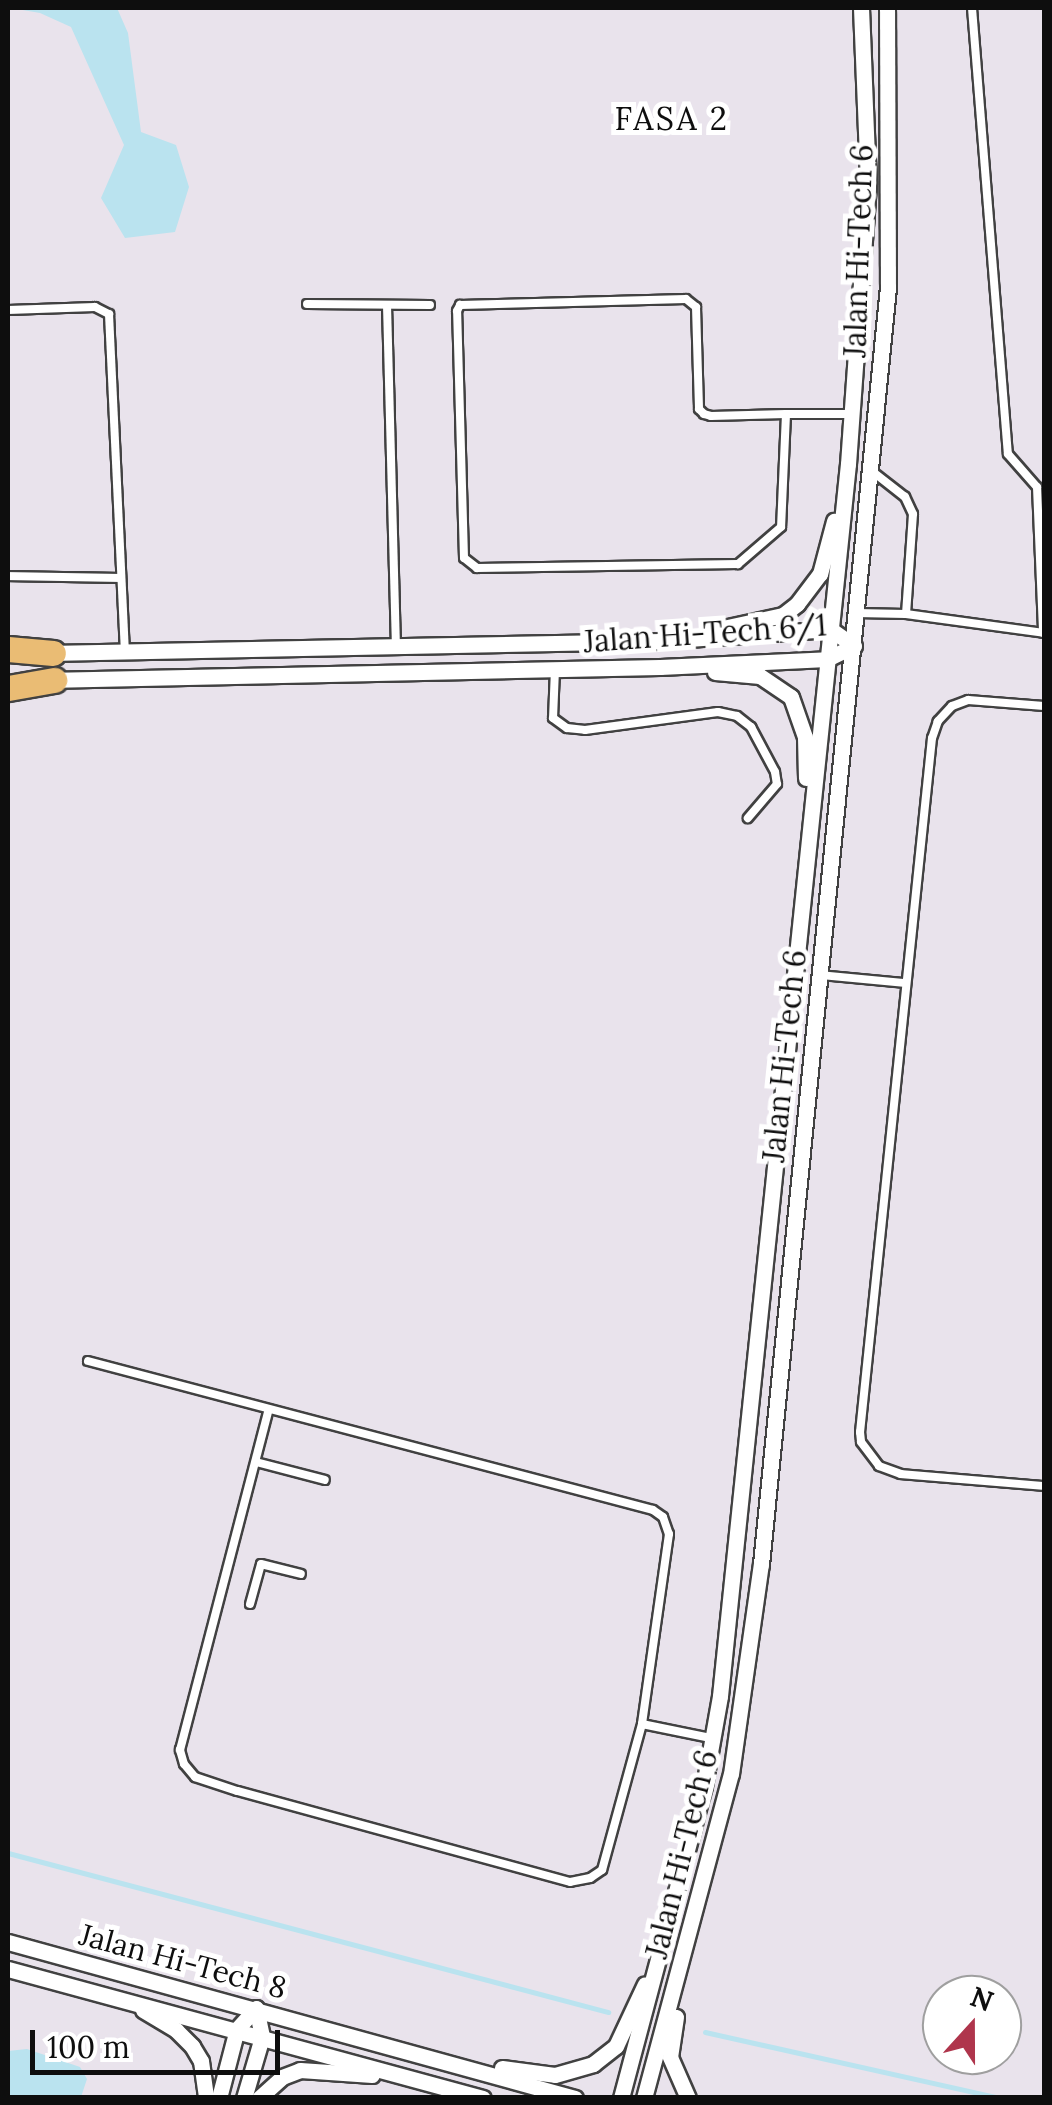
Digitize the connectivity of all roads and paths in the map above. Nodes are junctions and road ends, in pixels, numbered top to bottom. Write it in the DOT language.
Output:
graph roads {
  1 [pos="861,8"];
  2 [pos="887,8"];
  3 [pos="972,8"];
  4 [pos="307,304"];
  5 [pos="430,304"];
  6 [pos="387,305"];
  7 [pos="8,310"];
  8 [pos="786,414"];
  9 [pos="852,414"];
  10 [pos="848,464"];
  11 [pos="872,471"];
  12 [pos="8,576"];
  13 [pos="118,578"];
  14 [pos="856,613"];
  15 [pos="906,614"];
  16 [pos="830,630"];
  17 [pos="1044,633"];
  18 [pos="660,641"];
  19 [pos="854,646"];
  20 [pos="396,647"];
  21 [pos="8,651"];
  22 [pos="124,651"];
  23 [pos="52,653"];
  24 [pos="827,659"];
  25 [pos="660,667"];
  26 [pos="555,670"];
  27 [pos="8,680"];
  28 [pos="54,680"];
  29 [pos="8,688"];
  30 [pos="1044,706"];
  31 [pos="748,818"];
  32 [pos="808,837"];
  33 [pos="820,975"];
  34 [pos="905,983"];
  35 [pos="88,1361"];
  36 [pos="269,1409"];
  37 [pos="256,1462"];
  38 [pos="326,1480"];
  39 [pos="1044,1486"];
  40 [pos="301,1574"];
  41 [pos="250,1604"];
  42 [pos="642,1724"];
  43 [pos="714,1738"];
  44 [pos="8,1942"];
  45 [pos="663,1945"];
  46 [pos="686,1954"];
  47 [pos="8,1969"];
  48 [pos="125,2000"];
  49 [pos="256,2008"];
  50 [pos="237,2030"];
  51 [pos="262,2037"];
  52 [pos="453,2063"];
  53 [pos="426,2082"];
  54 [pos="206,2098"];
  55 [pos="219,2098"];
  56 [pos="244,2098"];
  57 [pos="259,2098"];
  58 [pos="483,2098"];
  59 [pos="575,2098"];
  60 [pos="622,2098"];
  61 [pos="644,2098"];
  62 [pos="688,2098"];
  1 -- 9 [label="street, Jalan Hi-Tech 6"];
  2 -- 11 [label="street, Jalan Hi-Tech 6"];
  3 -- 17 [label="lane"];
  4 -- 6 [label="lane"];
  5 -- 6 [label="lane"];
  6 -- 20 [label="lane"];
  7 -- 13 [label="lane"];
  8 -- 8 [label="lane"];
  8 -- 9 [label="lane"];
  9 -- 10 [label="street, Jalan Hi-Tech 6"];
  10 -- 16 [label="street, Jalan Hi-Tech 6"];
  10 -- 18 [label="street"];
  11 -- 14 [label="street, Jalan Hi-Tech 6"];
  11 -- 15 [label="lane"];
  12 -- 13 [label="lane"];
  13 -- 22 [label="lane"];
  14 -- 15 [label="lane"];
  14 -- 19 [label="street, Jalan Hi-Tech 6"];
  15 -- 17 [label="lane"];
  16 -- 18 [label="street, Jalan Hi-Tech 6/1"];
  16 -- 19 [label="street, Jalan Hi-Tech 6/1"];
  16 -- 24 [label="street, Jalan Hi-Tech 6"];
  18 -- 20 [label="street, Jalan Hi-Tech 6/1"];
  19 -- 24 [label="street, Jalan Hi-Tech 6/1"];
  19 -- 33 [label="street, Jalan Hi-Tech 6"];
  20 -- 22 [label="street, Jalan Hi-Tech 6/1"];
  21 -- 23 [label="main road"];
  22 -- 23 [label="street, Jalan Hi-Tech 6/1"];
  24 -- 25 [label="street, Jalan Hi-Tech 6/1"];
  24 -- 32 [label="street, Jalan Hi-Tech 6"];
  25 -- 26 [label="street, Jalan Hi-Tech 6/1"];
  25 -- 32 [label="street"];
  26 -- 28 [label="street, Jalan Hi-Tech 6/1"];
  26 -- 31 [label="lane"];
  27 -- 28 [label="street, Jalan Hi-Tech 6/1"];
  28 -- 29 [label="main road"];
  30 -- 34 [label="lane"];
  32 -- 43 [label="street, Jalan Hi-Tech 6"];
  33 -- 34 [label="lane"];
  33 -- 46 [label="street, Jalan Hi-Tech 6"];
  34 -- 39 [label="lane"];
  35 -- 36 [label="lane"];
  36 -- 37 [label="lane"];
  36 -- 42 [label="lane"];
  37 -- 38 [label="lane"];
  37 -- 42 [label="lane"];
  40 -- 41 [label="lane"];
  42 -- 43 [label="lane"];
  43 -- 45 [label="street, Jalan Hi-Tech 6"];
  44 -- 49 [label="street, Jalan Hi-Tech 8"];
  45 -- 52 [label="street"];
  45 -- 60 [label="street, Jalan Hi-Tech 6"];
  46 -- 61 [label="street, Jalan Hi-Tech 6"];
  46 -- 62 [label="street"];
  47 -- 48 [label="street, Jalan Hi-Tech 8"];
  48 -- 50 [label="street, Jalan Hi-Tech 8"];
  48 -- 54 [label="street"];
  49 -- 50 [label="street"];
  49 -- 51 [label="street"];
  49 -- 52 [label="street, Jalan Hi-Tech 8"];
  50 -- 51 [label="street, Jalan Hi-Tech 8"];
  50 -- 55 [label="street"];
  51 -- 53 [label="street, Jalan Hi-Tech 8"];
  51 -- 56 [label="street"];
  52 -- 59 [label="street, Jalan Hi-Tech 8"];
  53 -- 57 [label="street"];
  53 -- 58 [label="street, Jalan Hi-Tech 8"];
}
